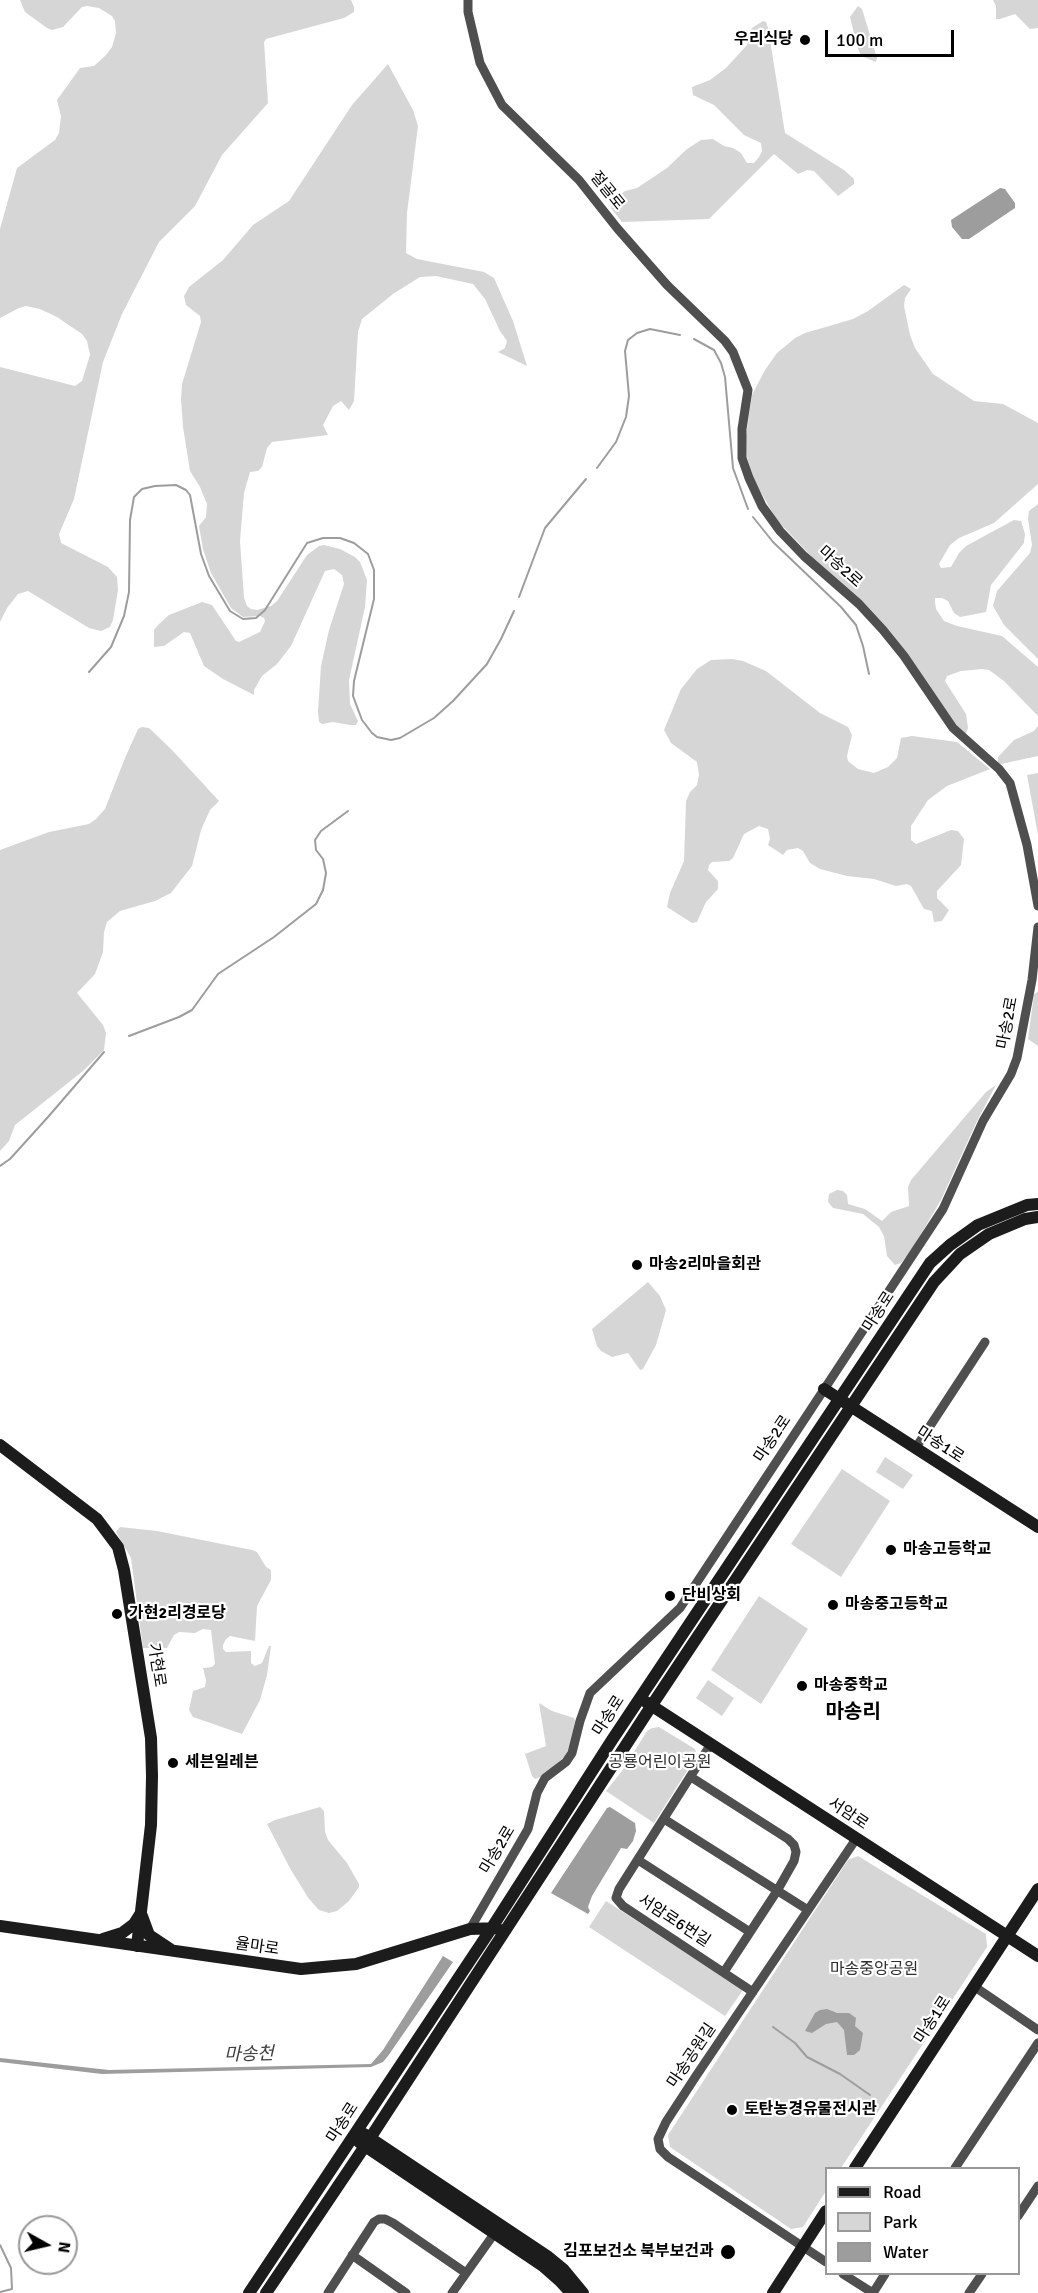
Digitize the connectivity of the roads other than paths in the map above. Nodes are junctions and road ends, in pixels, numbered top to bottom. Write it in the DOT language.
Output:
graph roads {
  1 [pos="468,0"];
  2 [pos="747,390"];
  3 [pos="1038,906"];
  4 [pos="1038,927"];
  5 [pos="1038,1204"];
  6 [pos="1038,1217"];
  7 [pos="985,1342"];
  8 [pos="825,1389"];
  9 [pos="845,1403"];
  10 [pos="0,1444"];
  11 [pos="915,1449"];
  12 [pos="1038,1527"];
  13 [pos="640,1698"];
  14 [pos="652,1705"];
  15 [pos="711,1744"];
  16 [pos="691,1777"];
  17 [pos="664,1819"];
  18 [pos="856,1839"];
  19 [pos="638,1860"];
  20 [pos="1038,1889"];
  21 [pos="777,1891"];
  22 [pos="808,1910"];
  23 [pos="142,1912"];
  24 [pos="0,1926"];
  25 [pos="506,1928"];
  26 [pos="470,1929"];
  27 [pos="491,1929"];
  28 [pos="750,1932"];
  29 [pos="1007,1936"];
  30 [pos="98,1940"];
  31 [pos="137,1946"];
  32 [pos="176,1953"];
  33 [pos="1038,1956"];
  34 [pos="724,1972"];
  35 [pos="975,1987"];
  36 [pos="753,1992"];
  37 [pos="1038,2030"];
  38 [pos="1038,2043"];
  39 [pos="356,2134"];
  40 [pos="368,2142"];
  41 [pos="856,2167"];
  42 [pos="956,2167"];
  43 [pos="1038,2186"];
  44 [pos="825,2212"];
  45 [pos="1020,2213"];
  46 [pos="494,2234"];
  47 [pos="802,2247"];
  48 [pos="352,2256"];
  49 [pos="825,2261"];
  50 [pos="466,2273"];
  51 [pos="845,2275"];
  52 [pos="884,2275"];
  53 [pos="981,2275"];
  54 [pos="249,2293"];
  55 [pos="266,2293"];
  56 [pos="328,2293"];
  57 [pos="406,2293"];
  58 [pos="452,2293"];
  59 [pos="571,2293"];
  60 [pos="583,2293"];
  61 [pos="772,2293"];
  62 [pos="873,2293"];
  63 [pos="969,2293"];
  1 -- 2 [label="street, 절골로"];
  2 -- 3 [label="street, 마송2로"];
  4 -- 8 [label="street, 마송2로"];
  5 -- 9 [label="street, 마송로"];
  6 -- 9 [label="street, 마송로"];
  7 -- 11 [label="street"];
  8 -- 9 [label="street, 마송1로"];
  8 -- 26 [label="street, 마송2로"];
  9 -- 11 [label="street, 마송1로"];
  9 -- 13 [label="street, 마송로"];
  9 -- 14 [label="street, 마송로"];
  10 -- 23 [label="street, 가현로"];
  11 -- 12 [label="street, 마송1로"];
  13 -- 14 [label="street, 서암로"];
  13 -- 27 [label="street, 마송로"];
  14 -- 15 [label="street, 서암로"];
  14 -- 25 [label="street, 마송로"];
  15 -- 16 [label="street, 서암로6번길"];
  15 -- 18 [label="street, 서암로"];
  16 -- 17 [label="street, 서암로6번길"];
  16 -- 21 [label="street"];
  17 -- 19 [label="street, 서암로6번길"];
  17 -- 21 [label="street"];
  18 -- 22 [label="street, 마송공원길"];
  18 -- 29 [label="street, 서암로"];
  19 -- 28 [label="street, 서암로6번길"];
  19 -- 34 [label="street, 서암로6번길"];
  20 -- 29 [label="street, 마송1로"];
  21 -- 22 [label="street"];
  21 -- 28 [label="street"];
  22 -- 36 [label="street, 마송공원길"];
  23 -- 30 [label="street"];
  23 -- 31 [label="street, 가현로"];
  23 -- 32 [label="street"];
  24 -- 30 [label="street, 율마로"];
  25 -- 27 [label="street, 율마로"];
  25 -- 40 [label="street, 마송로"];
  26 -- 27 [label="street, 율마로"];
  26 -- 32 [label="street, 율마로"];
  27 -- 39 [label="street, 마송로"];
  28 -- 34 [label="street"];
  29 -- 33 [label="street, 서암로"];
  29 -- 35 [label="street, 마송1로"];
  30 -- 31 [label="street, 율마로"];
  31 -- 32 [label="street, 율마로"];
  34 -- 36 [label="street, 서암로6번길"];
  35 -- 37 [label="street"];
  35 -- 41 [label="street, 마송1로"];
  36 -- 47 [label="street, 마송공원길"];
  38 -- 42 [label="street"];
  39 -- 40 [label="street"];
  39 -- 54 [label="street, 마송로"];
  40 -- 46 [label="street"];
  40 -- 55 [label="street, 마송로"];
  40 -- 60 [label="street"];
  43 -- 45 [label="street"];
  44 -- 47 [label="street"];
  46 -- 50 [label="street"];
  46 -- 59 [label="street"];
  47 -- 49 [label="street"];
  47 -- 61 [label="street"];
  48 -- 50 [label="street"];
  48 -- 56 [label="street"];
  48 -- 57 [label="street"];
  50 -- 58 [label="street"];
  51 -- 62 [label="street"];
  52 -- 62 [label="street"];
  53 -- 63 [label="street"];
}
